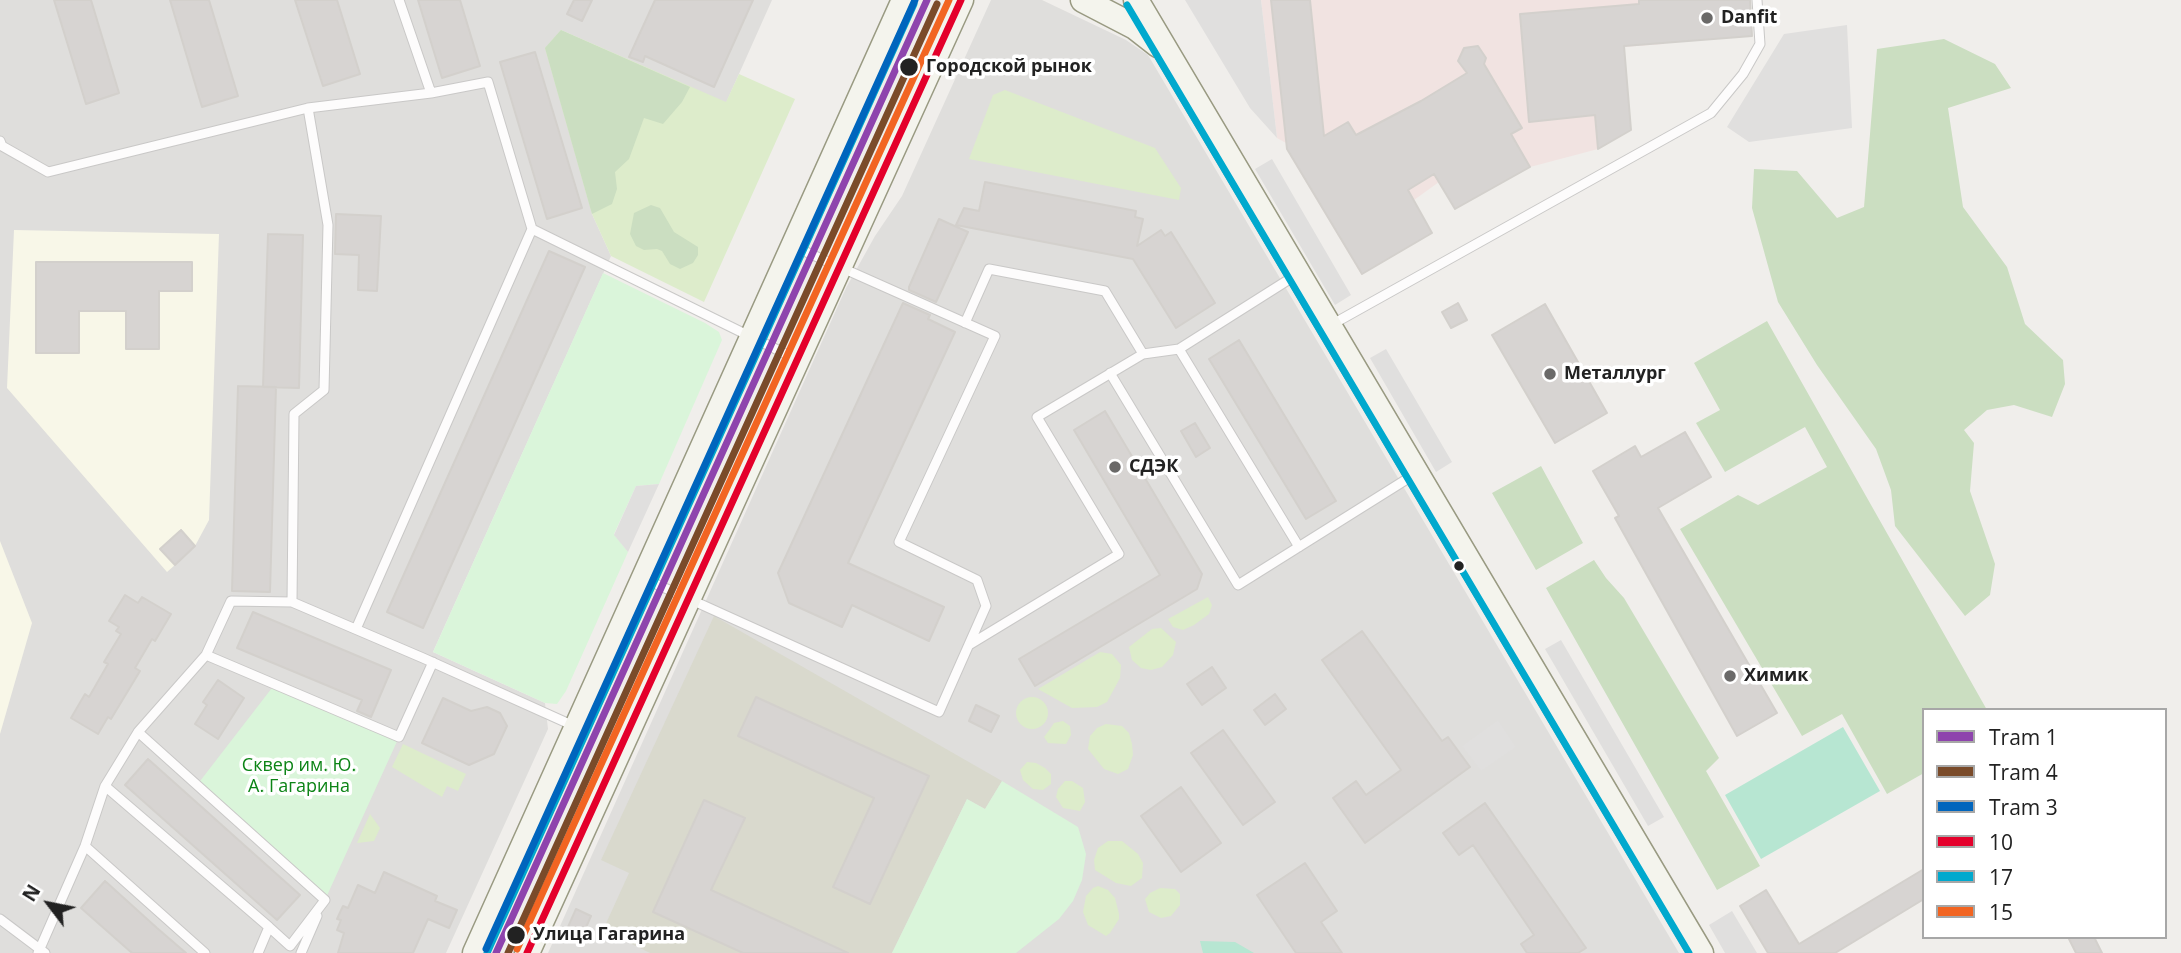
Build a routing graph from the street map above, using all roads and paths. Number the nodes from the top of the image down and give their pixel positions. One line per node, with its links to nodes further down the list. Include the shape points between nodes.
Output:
1 (399, 0): 8 (lane)
2 (904, 0): 12 (main road)
3 (961, 0): 13 (main road)
4 (1083, 0): 7 (main road, via 1135,27)
5 (1136, 0): 7 (main road)
6 (1757, 0): 16 (lane, via 1760,44 1711,113)
7 (1167, 52): 14 (main road)
8 (431, 93): 9 (lane); 11 (lane, via 488,82)
9 (307, 108): 10 (lane, via 48,172); 26 (lane, via 328,225 324,390 294,414)
10 (0, 141)
11 (532, 229): 17 (lane); 27 (lane)
12 (793, 246): 13 (lane); 17 (main road)
13 (840, 267): 15 (lane); 20 (main road)
14 (1298, 274): 16 (main road); 18 (lane)
15 (965, 323): 19 (lane, via 989,269 1105,291); 28 (lane, via 995,337 899,542 977,580 986,606)
16 (1329, 326): 22 (main road)
17 (752, 338): 20 (lane); 24 (main road)
18 (1179, 349): 19 (lane); 23 (lane)
19 (1143, 354): 21 (lane)
20 (797, 359): 25 (main road)
21 (1110, 373): 23 (lane, via 1238,585); 28 (lane, via 1037,417 1119,554)
22 (1416, 473): 23 (lane); 44 (main road)
23 (1299, 547)
24 (644, 578): 25 (lane); 31 (main road)
25 (689, 598): 28 (lane, via 939,712); 43 (main road)
26 (292, 602): 27 (lane); 29 (lane, via 231,601)
27 (355, 629): 30 (lane)
28 (968, 646)
29 (206, 655): 30 (lane, via 399,737); 32 (lane)
30 (433, 662): 31 (lane)
31 (577, 727): 42 (main road)
32 (138, 732): 33 (lane); 35 (lane)
33 (104, 786): 34 (lane); 37 (lane)
34 (85, 846): 38 (lane); 39 (lane)
35 (325, 900): 37 (lane, via 290,946); 41 (lane)
36 (0, 919): 38 (lane)
37 (269, 927): 40 (lane)
38 (41, 952)
39 (205, 953)
40 (258, 953)
41 (301, 953)
42 (475, 953)
43 (527, 953)
44 (1701, 953)

